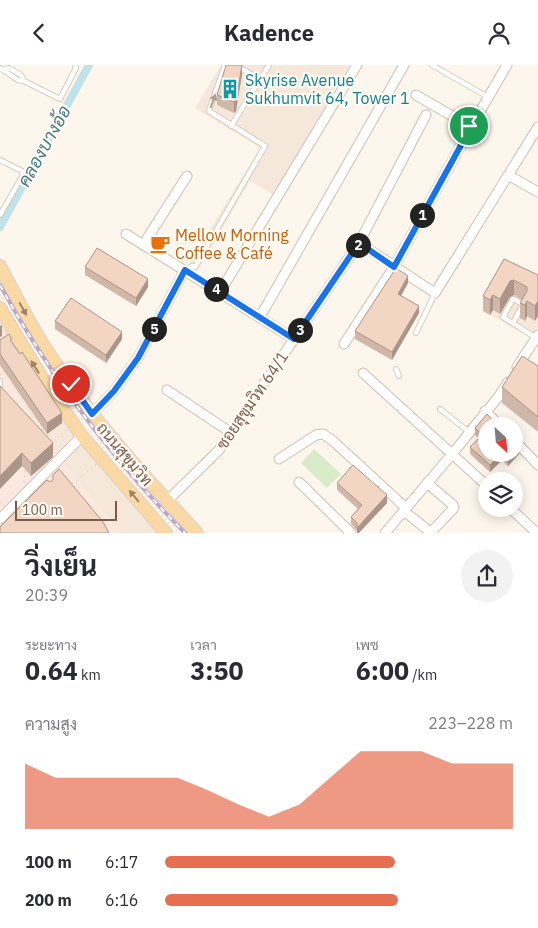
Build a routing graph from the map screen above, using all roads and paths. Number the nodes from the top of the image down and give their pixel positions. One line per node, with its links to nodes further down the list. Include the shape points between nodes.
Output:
1 (75, 65): 9 (lane, via 60,99 6,74)
2 (225, 65): 14 (lane, one-way to 2, via 209,111)
3 (234, 65): 10 (lane)
4 (269, 65): 10 (lane)
5 (357, 65): 31 (street)
6 (404, 65): 35 (street)
7 (432, 65): 12 (lane)
8 (507, 65): 12 (street)
9 (2, 69)
10 (260, 79): 14 (lane)
11 (416, 95): 15 (street)
12 (489, 98): 15 (street)
13 (426, 115): 24 (street, ซอยสุขุมวิท 64/1)
14 (231, 125): 28 (lane, via 265,146 195,267)
15 (471, 127): 27 (street)
16 (538, 127): 17 (street)
17 (534, 141): 19 (street)
18 (0, 159): 22 (lane, via 22,171 23,175)
19 (508, 175): 21 (street); 33 (street)
20 (187, 176): 25 (street)
21 (538, 192)
22 (0, 215)
23 (126, 233): 25 (street)
24 (359, 243): 27 (street); 39 (street, ซอยสุขุมวิท 64/1)
25 (143, 245): 28 (street)
26 (0, 266): 51 (main road, ถนนสุขุมวิท, one-way to 51)
27 (394, 267): 33 (street); 40 (street)
28 (185, 270): 31 (street); 51 (street, via 138,358 114,391)
29 (11, 280): 30 (path, bridge)
30 (0, 286)
31 (220, 292): 35 (street)
32 (0, 293): 51 (path, bridge, via 51,378)
33 (435, 293): 37 (lane)
34 (0, 308): 55 (main road, ถนนสุขุมวิท, one-way to 34, via 12,338)
35 (260, 317): 39 (street)
36 (513, 323): 36 (lane, via 503,317 513,299 523,304); 38 (lane)
37 (416, 333)
38 (537, 336): 50 (street, via 499,396)
39 (294, 339): 53 (street, ซอยสุขุมวิท 64/1)
40 (344, 344)
41 (396, 369): 45 (lane)
42 (7, 370): 44 (path)
43 (363, 373): 58 (street)
44 (0, 375)
45 (399, 376)
46 (0, 381): 48 (lane)
47 (167, 390): 53 (street)
48 (0, 391)
49 (440, 409): 54 (lane)
50 (485, 411): 52 (street); 54 (street)
51 (86, 416): 56 (path, bridge); 59 (path, bridge); 68 (main road, ถนนสุขุมวิท)
52 (491, 417)
53 (230, 432): 68 (street, ซอยสุขุมวิท 64/1, via 211,459)
54 (470, 432): 58 (street)
55 (82, 435): 67 (street, via 44,478); 75 (main road, ถนนสุขุมวิท, one-way to 55)
56 (47, 447)
57 (523, 449): 61 (street)
58 (453, 453): 63 (street); 65 (street)
59 (108, 455): 66 (path, bridge); 76 (path, bridge)
60 (279, 459): 70 (street, via 316,435 323,434)
61 (538, 465)
62 (25, 469): 67 (path)
63 (478, 477)
64 (299, 482): 78 (street)
65 (427, 483): 70 (street); 70 (street, via 454,508 432,531)
66 (68, 487)
67 (23, 495): 74 (street)
68 (166, 501): 71 (main road, ถนนสุขุมวิท)
69 (0, 502): 73 (path, bridge)
70 (405, 509): 79 (street)
71 (182, 517): 75 (main road); 77 (main road, ถนนสุขุมวิท)
72 (520, 517): 80 (street)
73 (16, 518)
74 (0, 519)
75 (164, 531)
76 (180, 533)
77 (197, 533)
78 (351, 533)
79 (385, 533)
80 (537, 533)

